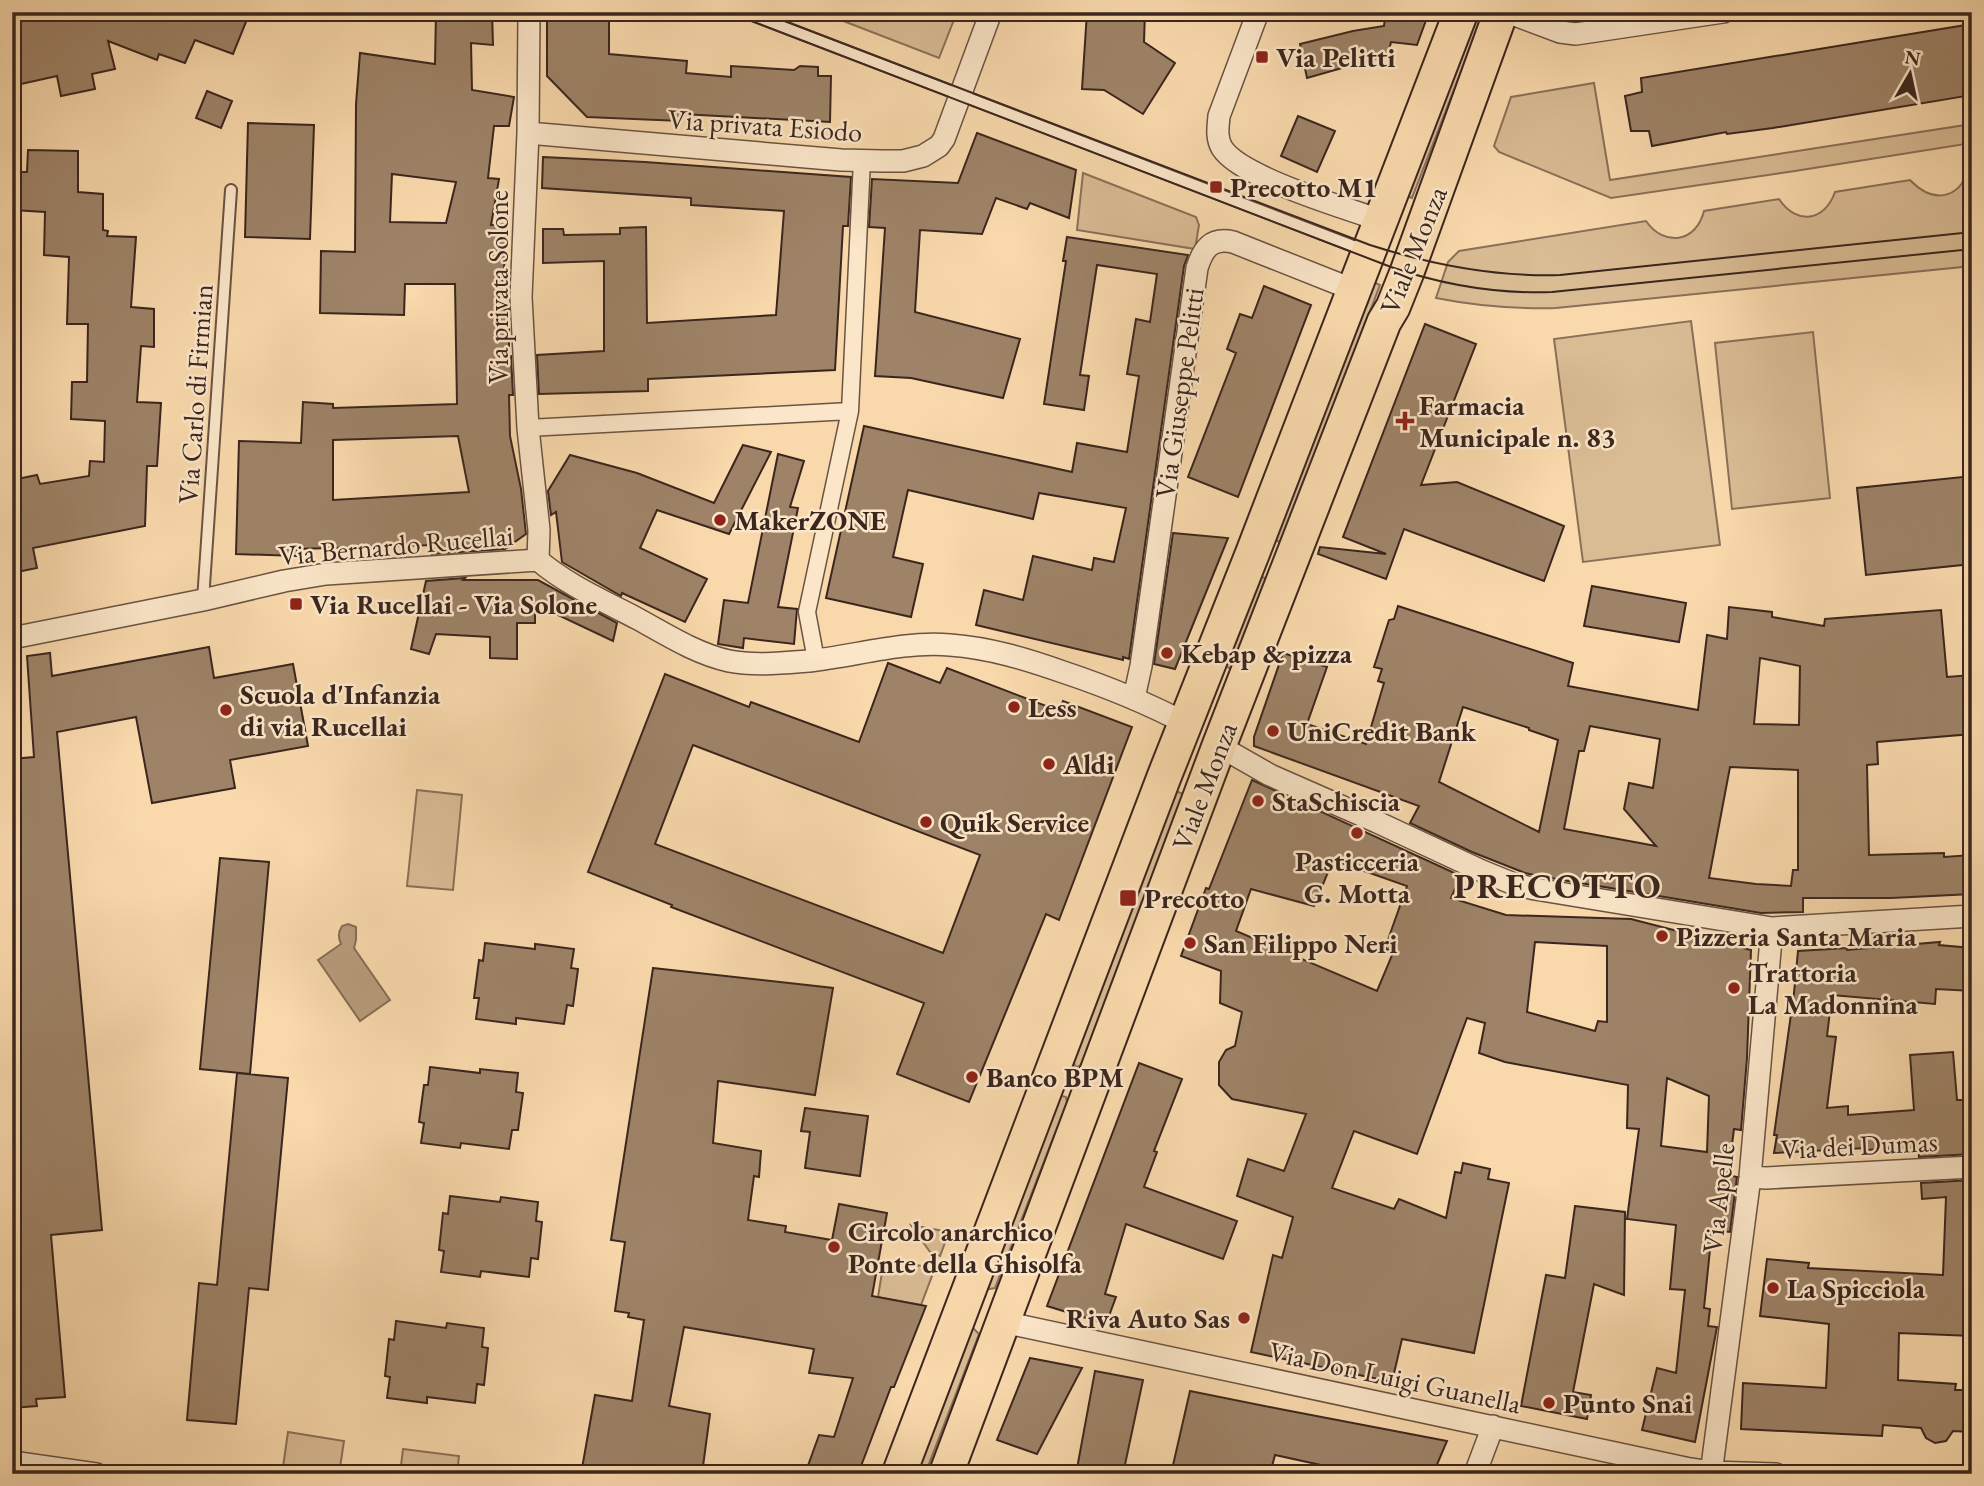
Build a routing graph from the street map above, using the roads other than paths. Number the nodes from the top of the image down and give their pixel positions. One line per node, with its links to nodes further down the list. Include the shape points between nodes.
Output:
1 (529, 12): 10 (street, Via privata Solone)
2 (745, 12): 9 (lane)
3 (991, 12): 9 (street, Via privata Esiodo)
4 (1258, 12): 13 (street, via 1219,116 1217,134 1223,150 1267,179)
5 (1461, 12): 13 (main road, Viale Monza)
6 (1501, 12): 14 (main road, Viale Monza)
7 (1507, 12): 8 (street, via 1576,34)
8 (1723, 12)
9 (960, 94): 11 (street, Via privata Esiodo, via 944,139 931,152 903,161); 15 (lane)
10 (528, 134): 11 (street, Via privata Esiodo); 18 (street, Via privata Solone, via 521,297)
11 (862, 160): 17 (street)
12 (231, 190): 21 (lane, Via Carlo di Firmian)
13 (1380, 220): 14 (main road); 15 (main road, Viale Monza)
14 (1420, 236): 19 (main road, Viale Monza, via 1393,307)
15 (1368, 252): 16 (main road, Viale Monza)
16 (1354, 290): 19 (main road, Viale Monza); 24 (street, Via Giuseppe Pelitti, via 1233,242 1217,241 1200,257)
17 (850, 411): 18 (street); 23 (street, via 807,612)
18 (528, 428): 20 (street, Via privata Solone)
19 (1272, 558): 25 (main road, Viale Monza); 26 (main road, Viale Monza)
20 (538, 560): 21 (street, Via Bernardo Rucellai, via 326,574); 23 (street, Via Bernardo Rucellai, via 577,587 710,655 736,662)
21 (203, 600): 22 (street, Via Bernardo Rucellai)
22 (12, 638)
23 (816, 660): 24 (street, Via Bernardo Rucellai, via 914,645 963,646 1024,658)
24 (1134, 698): 25 (street, Via Bernardo Rucellai)
25 (1185, 723): 26 (main road); 29 (main road, Viale Monza)
26 (1219, 747): 28 (street, via 1270,775 1514,884); 30 (main road, Viale Monza)
27 (1972, 916): 28 (street)
28 (1772, 928): 32 (street, Via Apelle)
29 (1052, 1072): 30 (lane); 33 (main road, Viale Monza)
30 (1091, 1087): 34 (main road, Viale Monza)
31 (1972, 1167): 32 (street, Via dei Dumas)
32 (1750, 1177): 37 (street, Via Apelle)
33 (963, 1306): 34 (main road); 39 (main road, Viale Monza)
34 (1003, 1321): 35 (street, Via Don Luigi Guanella); 40 (main road, Viale Monza)
35 (1493, 1426): 37 (street, Via Don Luigi Guanella); 41 (street)
36 (22, 1467): 38 (street)
37 (1711, 1473): 42 (street, Via Don Luigi Guanella)
38 (96, 1474)
39 (899, 1474)
40 (946, 1474)
41 (1475, 1474)
42 (1776, 1474)

